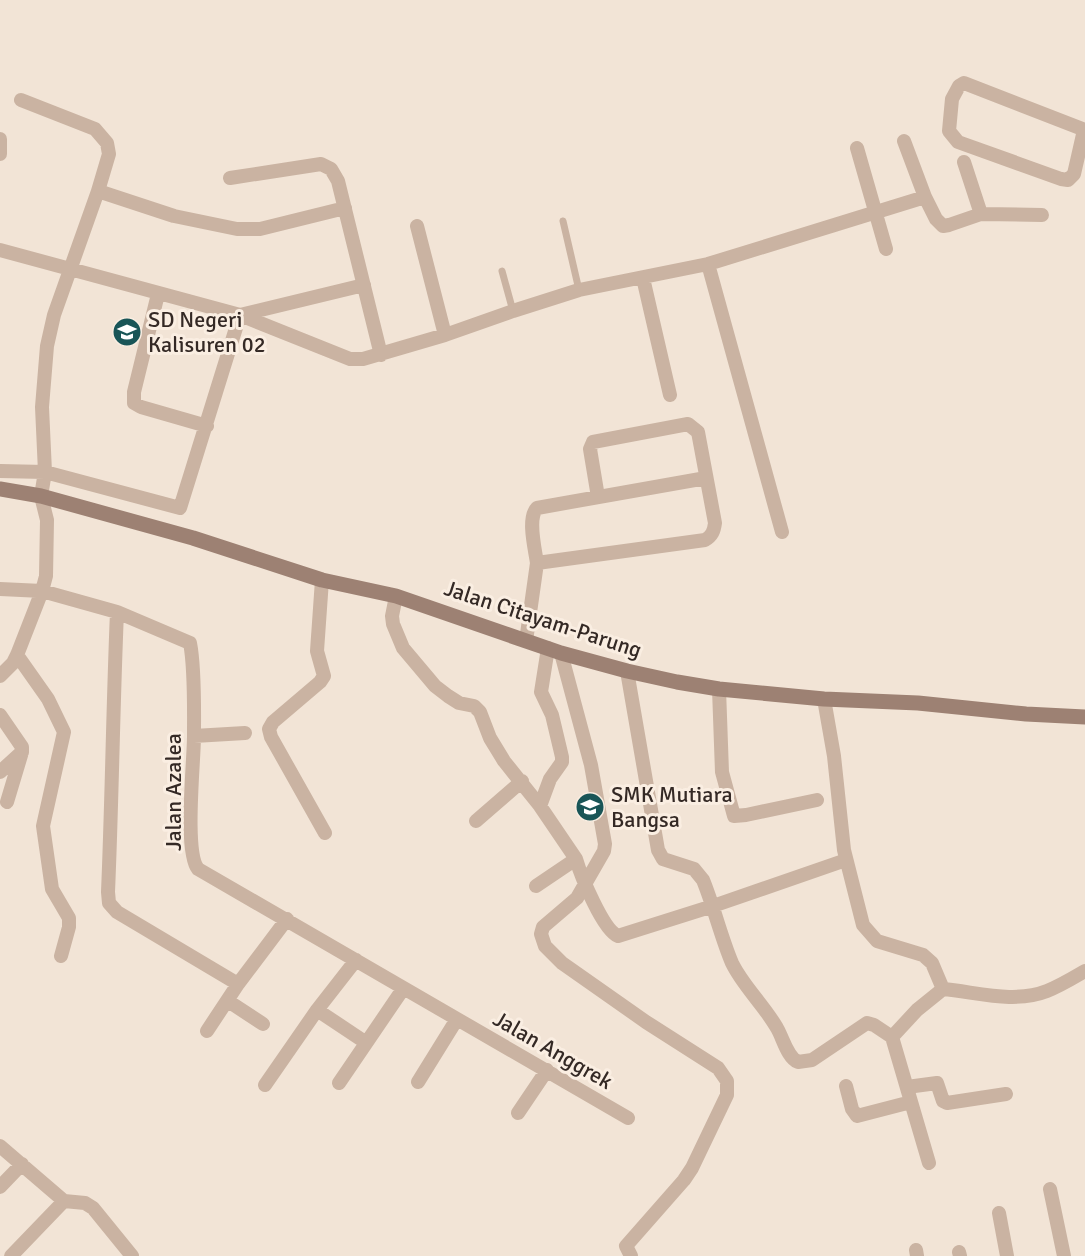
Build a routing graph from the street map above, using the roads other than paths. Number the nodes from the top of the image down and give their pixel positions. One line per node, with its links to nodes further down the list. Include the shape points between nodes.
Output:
1 (21, 100): 9 (street, via 95,129 102,136 109,154)
2 (1085, 130): 2 (street, via 1074,174 1065,180 958,142 949,131 952,99 961,84 971,86)
3 (0, 139): 6 (street)
4 (904, 141): 10 (street)
5 (857, 148): 12 (street)
6 (0, 154)
7 (964, 162): 13 (street)
8 (230, 178): 11 (street, via 327,165 338,181)
9 (99, 191): 11 (street, via 174,216 237,229 260,229); 20 (street)
10 (925, 197): 12 (street); 13 (street, via 943,226)
11 (345, 208): 23 (street)
12 (876, 212): 17 (street); 19 (street)
13 (981, 214): 14 (street)
14 (1042, 215)
15 (563, 221): 24 (lane)
16 (417, 226): 28 (street)
17 (886, 249)
18 (0, 250): 20 (street)
19 (708, 264): 22 (street); 38 (street)
20 (71, 271): 25 (street); 33 (street, via 54,315 44,363)
21 (502, 271): 26 (lane)
22 (643, 278): 24 (street); 30 (street)
23 (364, 285): 27 (street); 29 (street)
24 (579, 290): 26 (street)
25 (158, 294): 27 (street); 31 (street, via 134,403)
26 (513, 311): 28 (street)
27 (240, 315): 29 (street, via 350,359); 31 (street)
28 (445, 335): 29 (street)
29 (381, 355)
30 (670, 395)
31 (207, 426): 33 (street, via 179,508)
32 (0, 471): 33 (street)
33 (45, 472): 36 (street)
34 (706, 478): 37 (street); 37 (street, via 698,432 692,425 684,424 593,442 590,449); 39 (street, via 715,523 705,540)
35 (0, 489): 36 (main road, Jalan Citayam-Parung)
36 (41, 496): 40 (main road, Jalan Citayam-Parung, via 194,538); 42 (street, via 47,520)
37 (598, 497): 39 (street, via 534,511)
38 (782, 532)
39 (537, 563): 45 (street)
40 (322, 580): 43 (main road, Jalan Citayam-Parung); 63 (street, via 317,651 324,676 269,729)
41 (0, 589): 42 (street, Jalan Azalea)
42 (42, 591): 44 (street, Jalan Azalea); 47 (street)
43 (396, 596): 45 (main road, Jalan Citayam-Parung); 58 (street, via 393,624 403,648 435,686 480,712 490,738)
44 (117, 612): 55 (street, Jalan Azalea, via 190,643); 73 (street, via 109,903 117,912)
45 (526, 641): 46 (main road, Jalan Citayam-Parung)
46 (554, 650): 48 (main road, Jalan Citayam-Parung); 61 (street, via 541,692 552,715 562,762 550,779); 66 (street, via 591,765 605,844)
47 (17, 655): 49 (street); 70 (street, via 48,699 64,732 43,826 51,884 69,918)
48 (627, 671): 50 (main road, Jalan Citayam-Parung); 68 (street, via 658,850 663,859 694,869)
49 (0, 676)
50 (719, 689): 51 (main road, Jalan Citayam-Parung); 59 (street, via 722,772 734,816)
51 (824, 699): 53 (main road, Jalan Citayam-Parung); 65 (street)
52 (0, 715): 56 (street)
53 (1085, 717)
54 (245, 733): 55 (street)
55 (194, 736): 69 (street, Jalan Azalea, via 191,832 195,865 206,875)
56 (22, 752): 57 (street); 60 (street)
57 (0, 772)
58 (522, 781): 61 (street); 62 (street)
59 (818, 800)
60 (7, 802)
61 (540, 806): 64 (street)
62 (476, 821)
63 (325, 833)
64 (576, 859): 66 (street); 67 (street)
65 (846, 860): 68 (street); 75 (street, via 867,932 878,941 923,956 932,963)
66 (585, 884): 68 (street, via 610,931 618,936); 102 (street, via 577,898 543,927 545,946 562,963 718,1068 728,1086 718,1116 688,1174 626,1246)
67 (536, 886)
68 (713, 906): 81 (street, via 733,963 766,1010 794,1061 812,1060 867,1023)
69 (287, 919): 71 (street, Jalan Azalea); 73 (street)
70 (61, 956)
71 (356, 960): 74 (street, Jalan Azalea); 77 (street)
72 (1085, 971): 75 (street, via 1049,991 1026,996)
73 (238, 984): 76 (street)
74 (403, 989): 78 (street, Jalan Azalea); 82 (street)
75 (943, 989): 81 (street)
76 (228, 1001): 79 (street); 80 (street)
77 (317, 1010): 82 (street); 86 (street)
78 (458, 1019): 83 (street, Jalan Anggrek); 84 (street)
79 (263, 1024)
80 (207, 1030)
81 (892, 1037): 88 (street)
82 (365, 1042): 85 (street)
83 (547, 1070): 91 (street); 92 (street, Jalan Anggrek)
84 (418, 1082)
85 (339, 1083)
86 (265, 1085)
87 (846, 1086): 90 (street, via 857,1116)
88 (908, 1087): 89 (street, via 937,1083 947,1103); 90 (street)
89 (1006, 1094)
90 (911, 1102): 94 (street)
91 (518, 1113)
92 (628, 1118)
93 (0, 1146): 95 (street)
94 (929, 1163)
95 (22, 1164): 96 (street); 98 (street)
96 (0, 1187)
97 (1050, 1189): 104 (street)
98 (64, 1201): 100 (street); 101 (street, via 93,1208)
99 (999, 1213): 103 (street)
100 (11, 1256)
101 (132, 1256)
102 (631, 1256)
103 (1007, 1256)
104 (1064, 1256)

